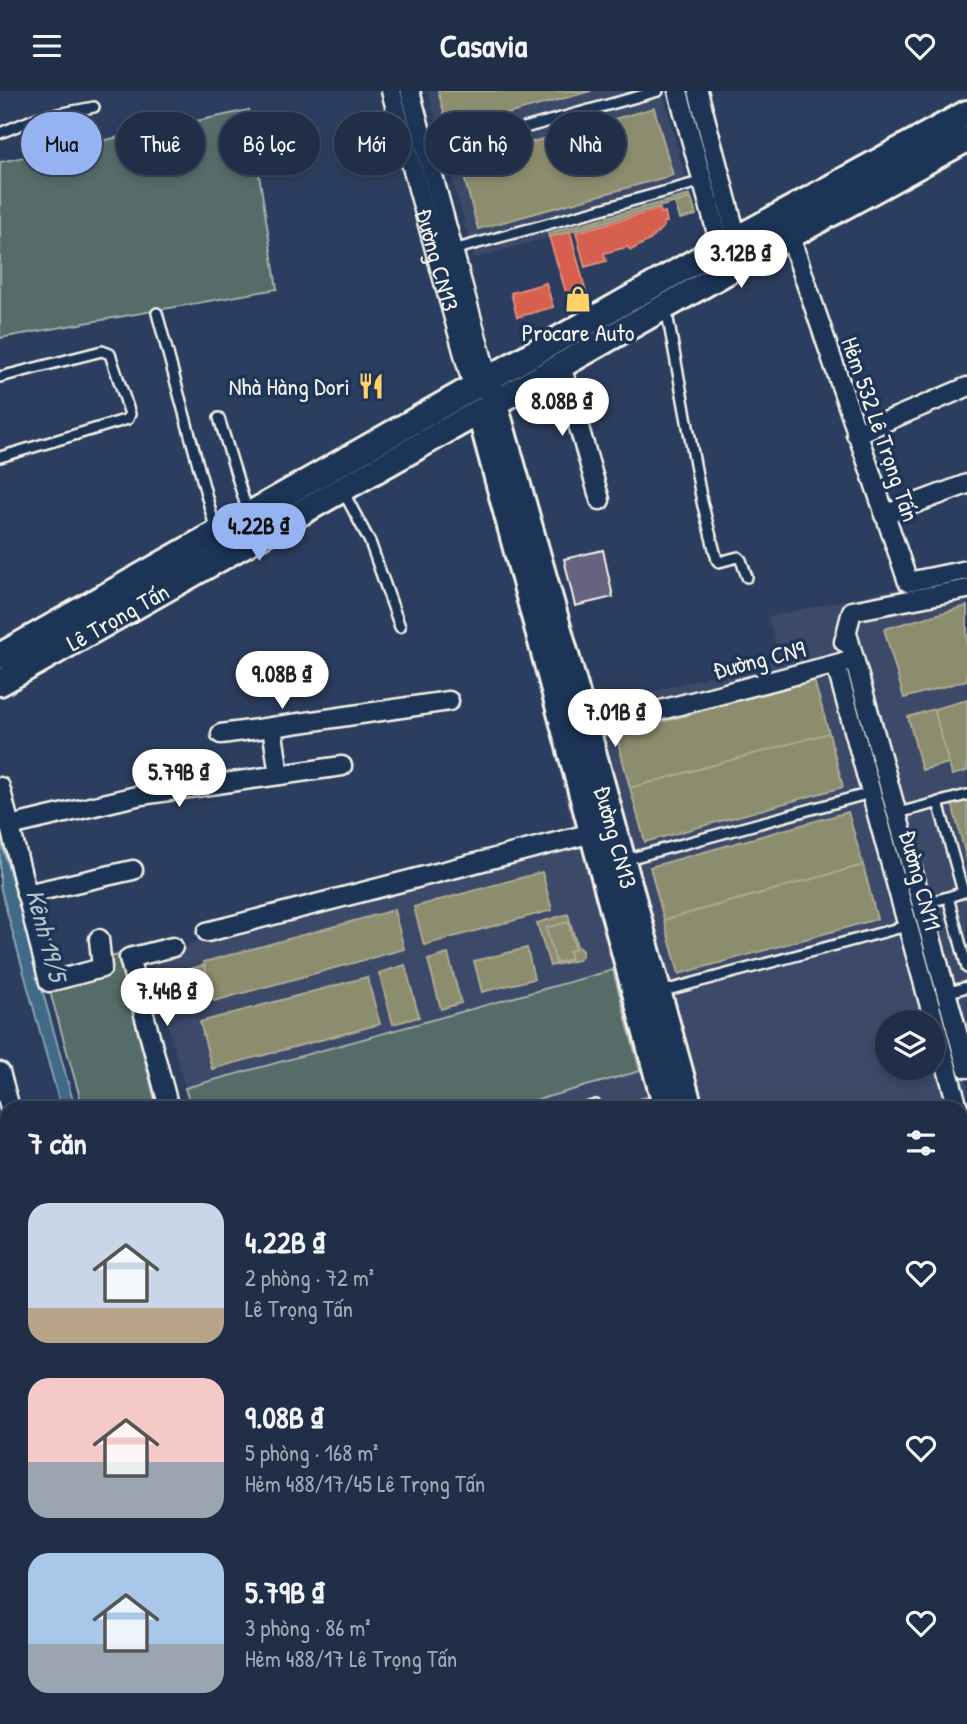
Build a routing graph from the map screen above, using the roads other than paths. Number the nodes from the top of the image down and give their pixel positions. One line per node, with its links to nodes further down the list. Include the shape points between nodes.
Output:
1 (391, 91): 10 (street, Đường CN13)
2 (410, 91): 10 (street, Đường CN13)
3 (658, 91): 10 (lane)
4 (678, 91): 11 (street)
5 (698, 91): 13 (street)
6 (94, 107): 8 (lane, via 37,118)
7 (967, 113): 13 (main road, Lê Trọng Tấn)
8 (0, 133)
9 (967, 139): 12 (main road, Lê Trọng Tấn)
10 (418, 146): 14 (street, Đường CN13); 19 (street, Đường CN13)
11 (703, 181): 13 (street); 14 (lane)
12 (790, 236): 15 (main road, Lê Trọng Tấn); 23 (street, Hẻm 532 Lê Trọng Tấn)
13 (729, 243): 19 (main road, Lê Trọng Tấn)
14 (453, 250): 19 (street, Đường CN13)
15 (665, 306): 17 (main road, Lê Trọng Tấn); 32 (lane, via 717,560 738,557)
16 (157, 313): 30 (lane)
17 (561, 365): 21 (main road, Lê Trọng Tấn); 27 (street)
18 (0, 377): 24 (lane, via 102,351 110,354 130,414 128,419)
19 (480, 383): 21 (main road, Đường CN13); 28 (main road, Lê Trọng Tấn)
20 (967, 387): 23 (street)
21 (487, 407): 26 (main road, Lê Trọng Tấn); 42 (main road, Đường CN13)
22 (219, 418): 28 (lane)
23 (856, 434): 29 (street, Hẻm 532 Lê Trọng Tấn)
24 (0, 457)
25 (967, 484): 29 (street)
26 (342, 490): 34 (lane, via 370,542); 39 (main road, Lê Trọng Tấn)
27 (600, 500)
28 (249, 515): 30 (main road, Lê Trọng Tấn)
29 (884, 515): 31 (street, Hẻm 532 Lê Trọng Tấn, via 908,582)
30 (216, 532): 36 (main road, Lê Trọng Tấn)
31 (967, 570)
32 (747, 577)
33 (967, 589): 35 (street, Đường CN9, via 852,611)
34 (400, 627)
35 (847, 633): 37 (street, Đường CN11); 38 (street, Đường CN9)
36 (0, 656)
37 (855, 659): 38 (street); 47 (street, Đường CN11)
38 (836, 665): 42 (street, Đường CN9); 48 (street, Đường CN11)
39 (0, 683)
40 (449, 701): 41 (street)
41 (272, 727): 43 (street); 45 (street)
42 (577, 732): 53 (main road, Đường CN13); 54 (main road, Đường CN13)
43 (221, 734)
44 (342, 767): 45 (street)
45 (279, 775): 52 (street, via 141,796)
46 (0, 787): 52 (street)
47 (891, 787): 48 (lane); 51 (street, Đường CN11)
48 (872, 792): 54 (lane); 60 (street, Đường CN11)
49 (967, 795): 50 (lane)
50 (938, 802): 51 (lane); 56 (lane)
51 (898, 814): 59 (street, Đường CN11)
52 (10, 826): 57 (street)
53 (592, 833): 54 (main road, Đường CN13); 61 (street)
54 (612, 864): 66 (main road, Đường CN13); 72 (main road, Đường CN13)
55 (133, 870): 57 (street)
56 (965, 892): 58 (lane)
57 (26, 894): 62 (street, via 49,982 102,968)
58 (948, 897): 59 (lane); 64 (lane)
59 (924, 912): 60 (lane); 67 (street, Đường CN11)
60 (908, 925): 66 (lane); 74 (street, Đường CN11)
61 (206, 932)
62 (99, 939)
63 (173, 947): 71 (street, via 129,958)
64 (967, 968)
65 (967, 988): 67 (lane)
66 (659, 992): 73 (main road, Đường CN13)
67 (946, 993): 68 (street, Đường CN11)
68 (967, 1068)
69 (0, 1072): 70 (street)
70 (8, 1101)
71 (167, 1101)
72 (664, 1101)
73 (688, 1101)
74 (956, 1101)

